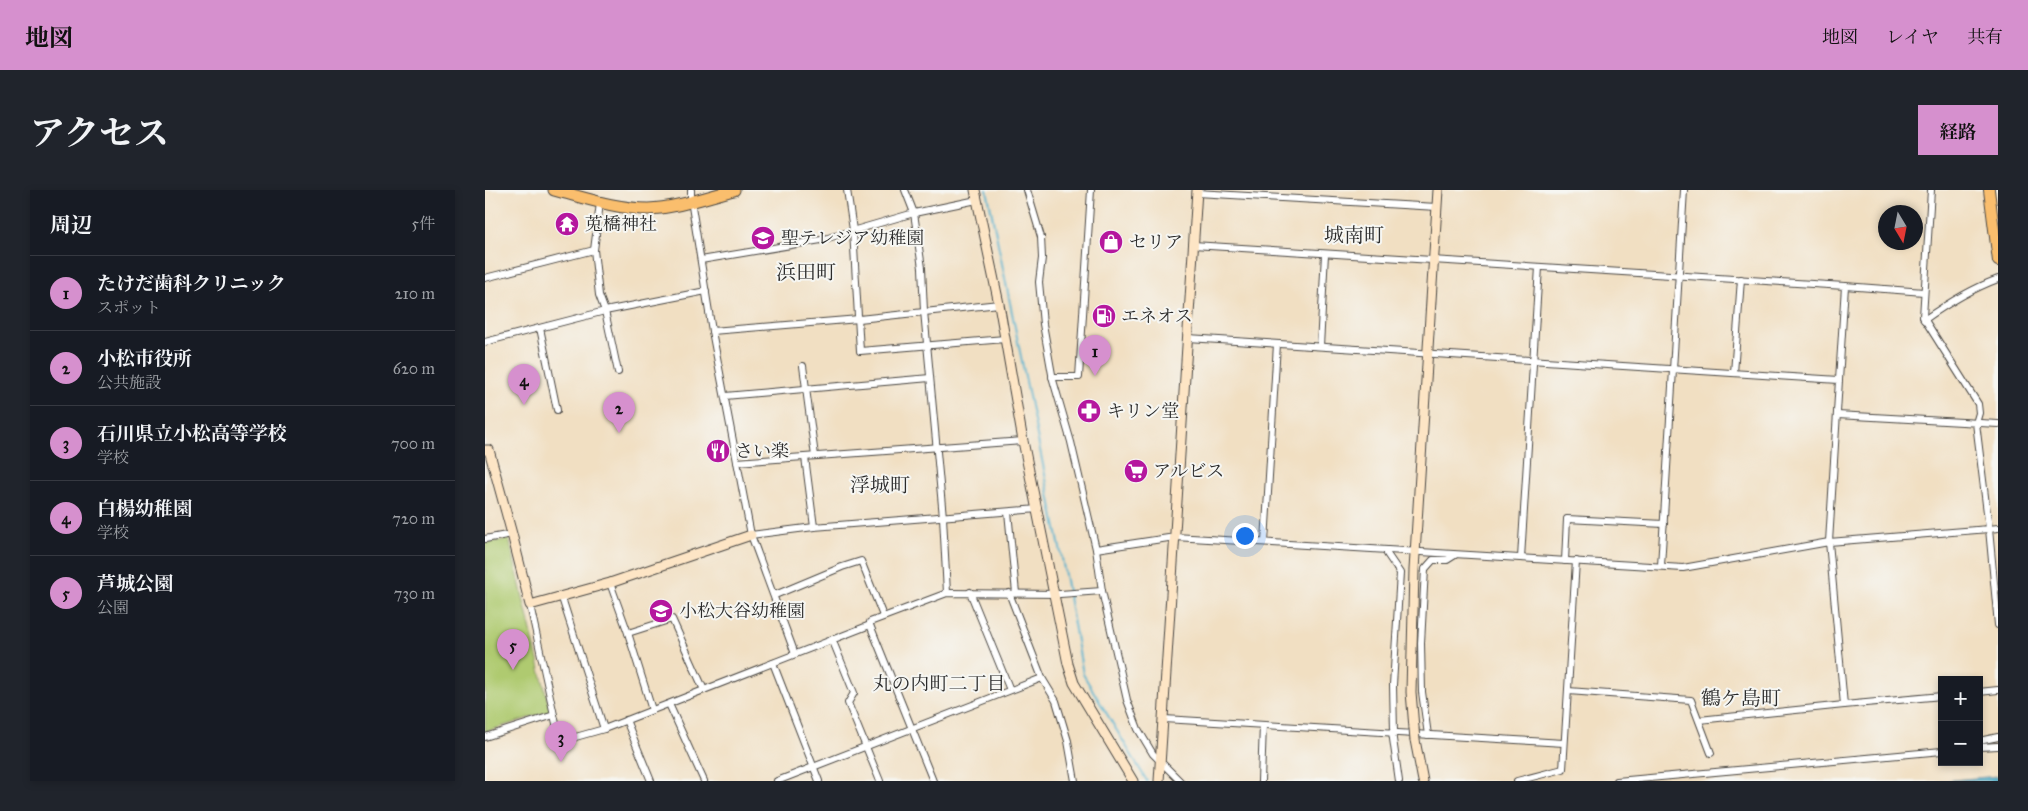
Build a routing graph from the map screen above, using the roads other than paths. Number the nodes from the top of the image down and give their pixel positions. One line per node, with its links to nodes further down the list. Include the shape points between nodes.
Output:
1 (554, 190): 15 (highway)
2 (734, 190): 13 (highway)
3 (847, 190): 18 (street)
4 (905, 190): 17 (street)
5 (975, 190): 14 (street)
6 (1027, 190): 52 (street, via 1041,237 1039,282)
7 (1091, 190): 52 (street, via 1079,377)
8 (1438, 190): 16 (street)
9 (1684, 190): 26 (street)
10 (1931, 190): 32 (street)
11 (1989, 190): 24 (main road)
12 (1197, 191): 16 (street); 19 (street)
13 (691, 195): 15 (highway, via 675,205 648,209); 22 (street)
14 (977, 200): 17 (street); 33 (street)
15 (600, 203): 20 (street)
16 (1437, 207): 23 (street)
17 (915, 213): 18 (street); 35 (street)
18 (853, 230): 22 (street, via 799,244); 36 (street)
19 (1193, 245): 21 (street); 40 (street)
20 (594, 250): 27 (street); 34 (street, via 599,295)
21 (1325, 254): 23 (street); 45 (street)
22 (701, 260): 31 (street)
23 (1433, 260): 25 (street); 46 (street)
24 (1998, 261)
25 (1539, 266): 26 (street); 47 (street)
26 (1679, 275): 28 (street); 49 (street)
27 (485, 278)
28 (1741, 279): 30 (street); 51 (street)
29 (1998, 279): 37 (street, via 1970,290)
30 (1845, 286): 32 (street); 54 (street)
31 (706, 291): 34 (street); 39 (street)
32 (1924, 292): 37 (street)
33 (999, 304): 35 (street); 41 (street)
34 (605, 311): 38 (street); 50 (street)
35 (924, 311): 36 (street); 44 (street)
36 (858, 319): 39 (street); 44 (street, via 860,351)
37 (1925, 320): 59 (street, via 1978,404)
38 (540, 328): 42 (street); 57 (street)
39 (712, 331): 56 (street)
40 (1188, 338): 43 (street); 76 (street)
41 (1005, 339): 44 (street); 61 (street)
42 (485, 342)
43 (1277, 344): 45 (street); 78 (street)
44 (927, 346): 53 (street)
45 (1320, 346): 46 (street)
46 (1428, 353): 47 (street); 82 (street)
47 (1533, 360): 49 (street); 84 (street)
48 (803, 366): 55 (street)
49 (1673, 370): 51 (street); 70 (street)
50 (618, 372)
51 (1734, 373): 54 (street)
52 (1052, 377): 80 (street)
53 (930, 378): 55 (street); 62 (street)
54 (1839, 380): 58 (street)
55 (806, 389): 56 (street); 64 (street)
56 (725, 396): 66 (street)
57 (557, 410)
58 (1837, 415): 59 (street); 79 (street)
59 (1976, 423): 60 (street); 73 (street)
60 (1998, 424)
61 (1023, 441): 62 (street); 67 (street)
62 (936, 447): 64 (street); 69 (street)
63 (486, 448): 74 (street)
64 (815, 456): 65 (street)
65 (805, 457): 66 (street); 71 (street)
66 (737, 462): 75 (street)
67 (1038, 509): 68 (street); 93 (street)
68 (1008, 512): 69 (street); 92 (street)
69 (943, 517): 71 (street); 91 (street)
70 (1664, 524): 85 (street, via 1567,519); 87 (street)
71 (813, 528): 75 (street)
72 (1998, 528): 73 (street)
73 (1989, 529): 79 (street); 99 (street)
74 (513, 534): 77 (street); 96 (street)
75 (751, 535): 88 (street); 94 (street)
76 (1175, 536): 78 (street); 80 (street); 115 (street)
77 (485, 539)
78 (1265, 542): 81 (street)
79 (1829, 542): 87 (street, via 1683,568); 112 (street)
80 (1096, 549): 89 (street)
81 (1387, 550): 82 (street); 121 (street, via 1400,573)
82 (1416, 552): 83 (street); 146 (street, bridge, via 1411,692)
83 (1456, 554): 84 (street); 122 (street, via 1447,560 1433,560 1425,569 1421,653)
84 (1521, 558): 85 (street)
85 (1565, 561): 86 (street)
86 (1576, 561): 87 (street); 108 (street)
87 (1661, 566)
88 (610, 583): 95 (street); 100 (street)
89 (1102, 591): 93 (street); 132 (street, via 1127,700 1138,729 1153,754)
90 (970, 592): 91 (street); 92 (street); 106 (street)
91 (947, 593): 97 (street)
92 (1013, 593): 93 (street); 104 (street)
93 (1057, 594): 142 (street, via 1074,682)
94 (775, 595): 97 (street, via 861,561); 102 (street)
95 (562, 598): 96 (street); 120 (street)
96 (530, 605): 114 (street)
97 (883, 616): 98 (street)
98 (869, 625): 101 (street); 119 (street)
99 (1998, 625)
100 (628, 633): 105 (street, via 672,619); 113 (street)
101 (832, 640): 102 (street); 128 (street, via 854,693 848,703)
102 (795, 654): 103 (street)
103 (773, 662): 105 (street); 133 (street)
104 (1042, 678): 106 (street); 141 (street, via 1056,701)
105 (704, 690): 111 (street)
106 (1010, 690): 119 (street)
107 (1998, 690): 109 (street)
108 (1568, 691): 117 (street, via 1691,700); 126 (street)
109 (1983, 692)
110 (1938, 696): 112 (street)
111 (669, 704): 113 (street); 136 (street)
112 (1844, 705): 117 (street)
113 (652, 710): 116 (street)
114 (554, 715): 120 (street, via 559,736 565,740); 123 (street)
115 (1164, 719): 118 (street); 132 (street)
116 (626, 720): 120 (street); 135 (street)
117 (1699, 720): 131 (street)
118 (1263, 725): 121 (street); 144 (street)
119 (911, 728): 128 (street); 140 (street)
120 (604, 729)
121 (1393, 732): 122 (street); 145 (street)
122 (1428, 735): 126 (street)
123 (485, 737)
124 (1998, 737): 125 (street)
125 (1983, 740)
126 (1565, 743): 147 (street, via 1563,770)
127 (1998, 746): 129 (street)
128 (866, 747): 133 (street); 139 (street)
129 (1983, 747)
130 (1938, 751): 148 (street)
131 (1711, 753)
132 (1162, 762): 134 (street); 143 (street)
133 (815, 768): 137 (street); 138 (street)
134 (1160, 777)
135 (651, 781)
136 (705, 781)
137 (777, 781)
138 (819, 781)
139 (880, 781)
140 (933, 781)
141 (1075, 781)
142 (1133, 781)
143 (1180, 781)
144 (1261, 781)
145 (1399, 781)
146 (1423, 781)
147 (1517, 781)
148 (1617, 781)

